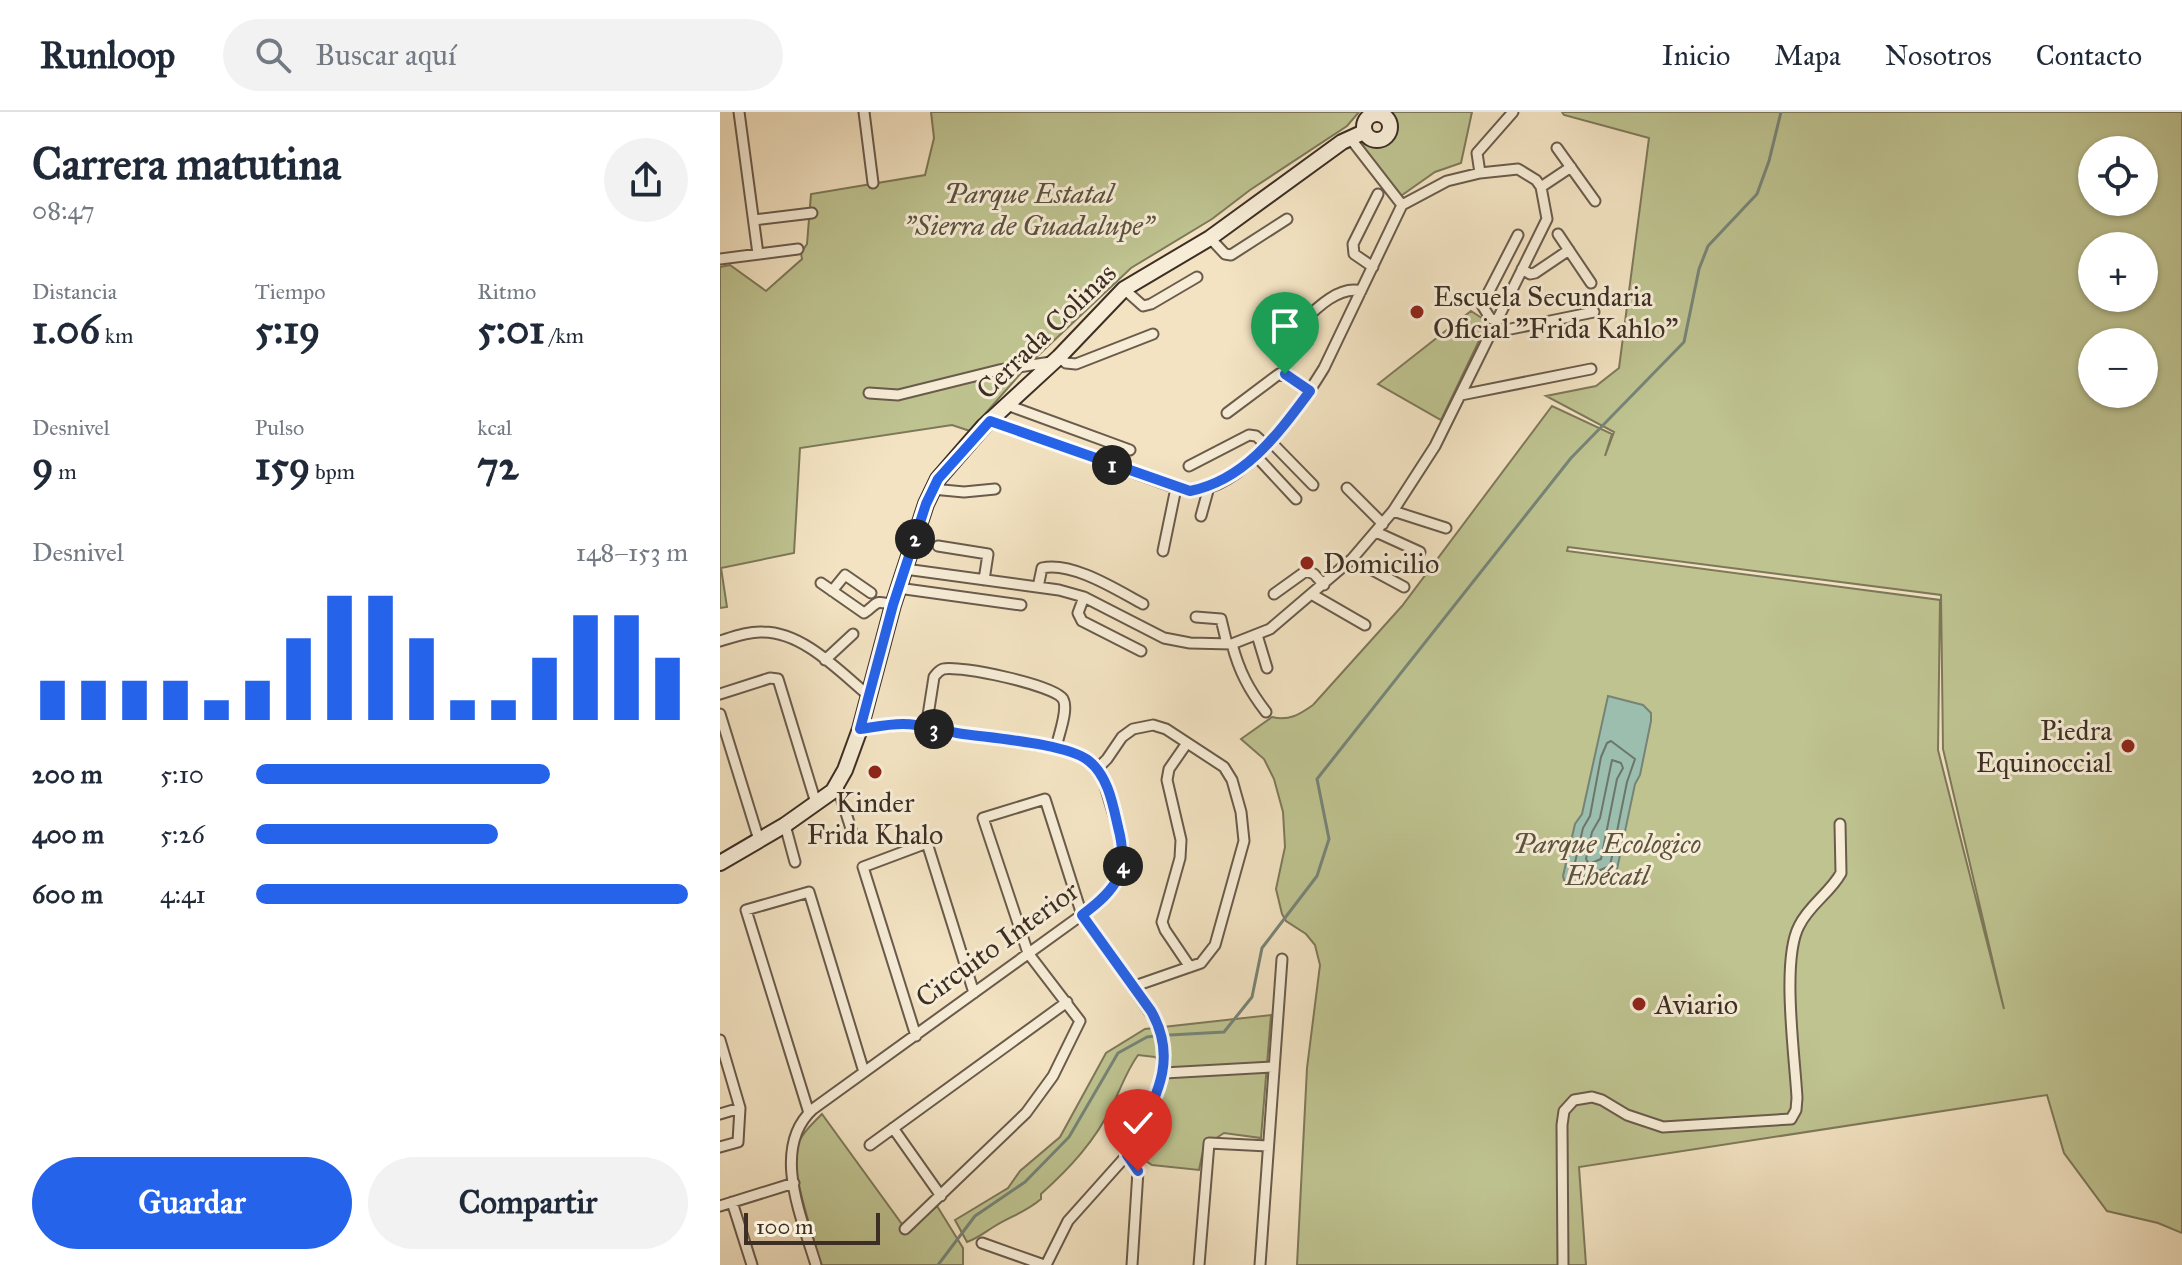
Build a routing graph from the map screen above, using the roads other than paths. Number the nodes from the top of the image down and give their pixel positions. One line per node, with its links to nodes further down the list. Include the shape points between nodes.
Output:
1 (739, 112): 16 (street)
2 (864, 112): 9 (street)
3 (1513, 112): 8 (street, via 1477,153)
4 (1364, 132): 5 (main road, Cerrada Colinas)
5 (1350, 138): 13 (street); 19 (main road, Cerrada Colinas)
6 (1557, 148): 7 (street)
7 (1571, 167): 10 (street); 12 (street)
8 (1480, 173): 10 (street, via 1518,169); 13 (street, via 1447,181)
9 (873, 183)
10 (1541, 187): 25 (street, via 1547,219)
11 (1378, 194): 24 (street, via 1353,244 1354,254)
12 (1595, 201)
13 (1402, 205): 24 (street)
14 (812, 213): 16 (street)
15 (1287, 219): 19 (street, via 1231,255)
16 (754, 220): 22 (street)
17 (1558, 234): 21 (street)
18 (1518, 235): 31 (street, via 1482,305)
19 (1210, 238): 28 (main road, Cerrada Colinas)
20 (798, 249): 22 (street)
21 (1569, 250): 25 (street, via 1535,273); 27 (street)
22 (758, 254): 23 (street)
23 (720, 259)
24 (1373, 267): 29 (street)
25 (1522, 269): 31 (street)
26 (1197, 277): 28 (street, via 1143,306)
27 (1591, 283)
28 (1124, 289): 35 (main road, Cerrada Colinas)
29 (1361, 291): 34 (street, via 1339,292); 37 (street)
30 (1594, 312): 32 (street)
31 (1497, 321): 32 (street)
32 (1491, 333): 39 (street)
33 (1153, 334): 35 (street, via 1076,364)
34 (1287, 336)
35 (1056, 359): 38 (street, via 898,395); 40 (main road, Cerrada Colinas)
36 (1591, 369): 39 (street)
37 (1310, 391): 41 (street, via 1279,374); 43 (street)
38 (869, 393)
39 (1461, 395): 54 (street)
40 (1007, 405): 42 (main road, Cerrada Colinas); 44 (street)
41 (1227, 413)
42 (990, 421): 49 (street); 51 (main road, Cerrada Colinas)
43 (1268, 443): 45 (street); 46 (street, via 1249,435); 47 (street)
44 (1130, 450)
45 (1256, 456): 48 (street); 53 (street)
46 (1189, 466)
47 (1313, 485)
48 (1209, 487): 49 (street); 55 (street)
49 (1176, 488): 59 (street)
50 (1347, 488): 56 (street)
51 (932, 489): 52 (street); 62 (main road, Cerrada Colinas)
52 (995, 489)
53 (1296, 499)
54 (1393, 511): 56 (street); 57 (street)
55 (1201, 516)
56 (1380, 528): 60 (street); 61 (street)
57 (1446, 528)
58 (938, 546): 63 (street, via 988,554)
59 (1163, 551)
60 (1420, 552)
61 (1352, 559): 65 (street); 67 (street)
62 (905, 569): 63 (street); 68 (main road, Cerrada Colinas)
63 (984, 580): 66 (street)
64 (821, 583): 69 (street)
65 (1324, 585): 71 (street, via 1306,571); 72 (street)
66 (1038, 587): 73 (street); 74 (street, via 1042,568 1056,567)
67 (1404, 587)
68 (898, 588): 75 (main road, Cerrada Colinas); 76 (street)
69 (832, 591): 70 (street, via 845,575); 75 (street, via 864,613 880,601)
70 (871, 593)
71 (1274, 594)
72 (1313, 595): 78 (street); 80 (street)
73 (1084, 597): 82 (street, via 1164,638); 83 (street, via 1078,613 1082,621)
74 (1143, 604)
75 (893, 605): 87 (main road, Cerrada Colinas)
76 (1021, 605)
77 (1196, 617): 82 (street, via 1221,619)
78 (1365, 625)
79 (853, 634): 84 (street)
80 (1257, 635): 82 (street); 85 (street)
81 (720, 641): 84 (street, via 760,631 778,633)
82 (1230, 644): 88 (street, via 1249,690)
83 (1141, 651)
84 (825, 660): 87 (street)
85 (1267, 668)
86 (720, 694): 96 (street, via 778,679)
87 (868, 695): 91 (main road, Cerrada Colinas)
88 (1266, 712)
89 (720, 714): 100 (street)
90 (926, 728): 91 (street, via 904,724); 93 (street); 93 (street, via 937,672 963,671 1019,680 1062,697 1065,706)
91 (860, 729): 95 (main road)
92 (1187, 743): 94 (street, via 1166,729 1143,725 1122,737); 106 (street, via 1167,780 1181,840 1162,922); 106 (street, via 1224,767 1232,780 1244,841 1215,945 1201,963)
93 (1056, 748): 94 (street, via 1088,759)
94 (1097, 769): 103 (street, Circuito Interior, via 1110,797 1124,858 1115,885)
95 (837, 784): 96 (main road); 99 (street)
96 (816, 803): 98 (main road)
97 (1840, 824): 135 (street, via 1841,873 1794,935 1791,992 1797,1098 1791,1119 1663,1127 1602,1100 1574,1100 1564,1111 1562,1125)
98 (785, 825): 100 (main road); 101 (street)
99 (853, 835)
100 (759, 840): 102 (main road)
101 (795, 862)
102 (720, 863)
103 (1082, 915): 104 (street, Circuito Interior); 104 (street, via 1045,799 983,818); 107 (street)
104 (1028, 953): 108 (street, Circuito Interior); 109 (street)
105 (1282, 959): 112 (street)
106 (1190, 967): 107 (street)
107 (1132, 987): 114 (street, via 1158,1024)
108 (974, 993): 110 (street, Circuito Interior); 110 (street, via 927,843 863,867)
109 (1067, 1002): 118 (street); 124 (street, via 1080,1021 1043,1093)
110 (916, 1036): 113 (street, Circuito Interior)
111 (720, 1040): 115 (street)
112 (1274, 1067): 114 (street); 120 (street)
113 (864, 1072): 116 (street, Circuito Interior); 116 (street, via 809,892 746,910)
114 (1164, 1073): 122 (street)
115 (740, 1108): 117 (street); 121 (street, via 738,1142)
116 (809, 1113): 123 (street, Circuito Interior, via 791,1150)
117 (720, 1114)
118 (893, 1128): 119 (street); 124 (street)
119 (870, 1145)
120 (1268, 1146): 133 (street, via 1209,1143); 134 (street)
121 (720, 1147)
122 (1127, 1155): 131 (street, via 1068,1221); 132 (street, via 1138,1171)
123 (794, 1183): 125 (street); 130 (street, Circuito Interior)
124 (941, 1196): 127 (street)
125 (732, 1202): 126 (street); 129 (street)
126 (720, 1206)
127 (905, 1229)
128 (982, 1243): 131 (street)
129 (752, 1265)
130 (816, 1265)
131 (1045, 1265)
132 (1132, 1265)
133 (1199, 1265)
134 (1260, 1265)
135 (1563, 1265)

